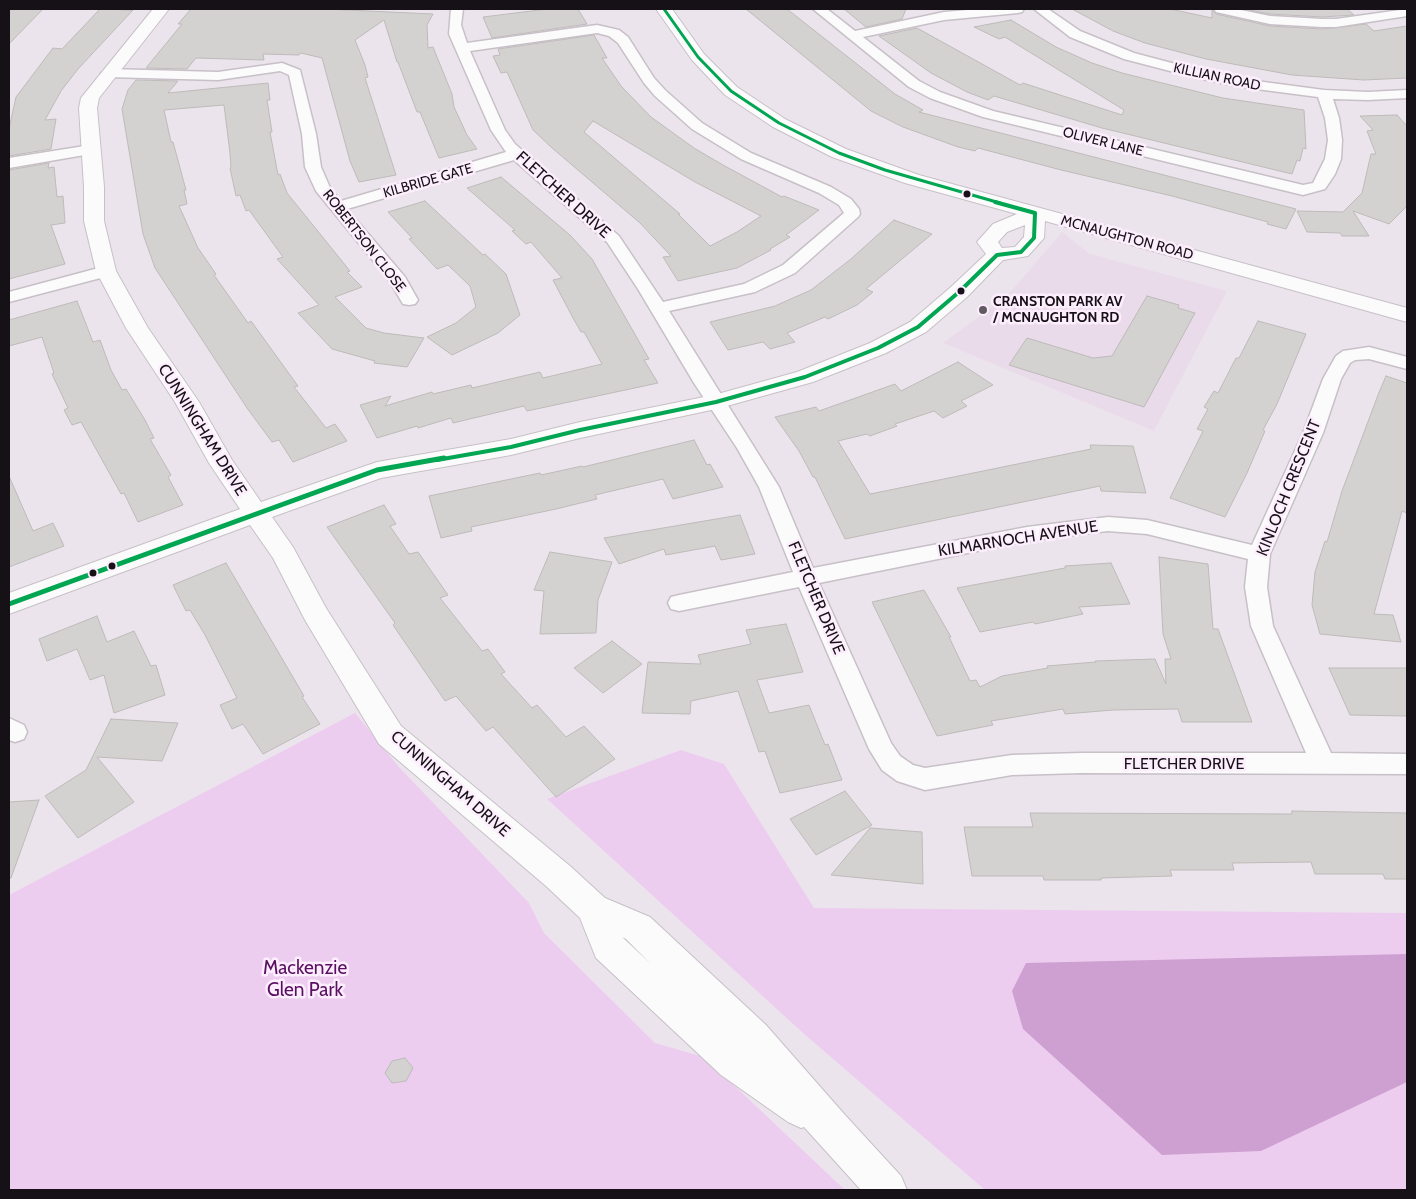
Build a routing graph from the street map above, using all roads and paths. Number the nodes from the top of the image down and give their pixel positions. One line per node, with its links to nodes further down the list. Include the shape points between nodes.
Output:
1 (161, 9): 11 (street, CUNNINGHAM DRIVE)
2 (457, 9): 10 (street, FLETCHER DRIVE, via 456,34)
3 (664, 9): 18 (street, MCNAUGHTON ROAD, via 698,57 731,90 778,123 839,153 885,170)
4 (819, 9): 9 (street, OLIVER LANE)
5 (1018, 9): 9 (street, via 944,16)
6 (1040, 9): 12 (street, KILLIAN ROAD, via 1075,34 1129,56 1241,83)
7 (1220, 9): 8 (street, via 1270,20 1322,23)
8 (1407, 12)
9 (853, 35): 12 (street, OLIVER LANE, via 914,84 988,114 1303,190 1319,186 1333,159 1332,118)
10 (462, 48): 15 (street, FLETCHER DRIVE, via 492,119); 22 (street, via 597,29 614,33 623,40 660,94 697,126 746,156 825,190 846,202 851,209 852,214 789,269 749,288)
11 (108, 73): 14 (street, CUNNINGHAM DRIVE, via 90,98); 17 (street, ROBERTSON CLOSE, via 218,76 282,67 295,72 313,167 324,191)
12 (1324, 94): 13 (street, KILLIAN ROAD)
13 (1407, 94)
14 (91, 150): 16 (street); 19 (street, CUNNINGHAM DRIVE, via 94,221)
15 (516, 154): 17 (street, KILBRIDE GATE); 22 (street, FLETCHER DRIVE, via 613,239)
16 (9, 163)
17 (339, 206): 21 (street, ROBERTSON CLOSE, via 396,277)
18 (1035, 213): 23 (street, MCNAUGHTON ROAD); 25 (street, via 1034,238 1021,252 997,255 918,327 878,348 805,377)
19 (106, 271): 20 (street); 26 (street, CUNNINGHAM DRIVE, via 137,328)
20 (9, 296)
21 (409, 300)
22 (658, 308): 25 (street, FLETCHER DRIVE)
23 (1407, 315)
24 (1407, 363): 27 (street, KINLOCH CRESCENT, via 1369,353 1350,355 1343,360 1332,379 1310,441)
25 (716, 402): 26 (street, via 511,447 377,470); 28 (street, FLETCHER DRIVE, via 770,487)
26 (255, 513): 29 (street); 33 (street, CUNNINGHAM DRIVE, via 284,554 315,613 390,735 593,909 608,947 734,1062 831,1129)
27 (1259, 554): 28 (street, KILMARNOCH AVENUE, via 1147,528 1108,524 1027,534); 32 (street, KINLOCH CRESCENT, via 1256,586 1262,626)
28 (806, 578): 30 (street, KILMARNOCH AVENUE); 32 (street, FLETCHER DRIVE, via 882,749 891,763 906,774 925,779 1012,765 1081,763)
29 (9, 604)
30 (679, 604)
31 (1407, 764): 32 (street, FLETCHER DRIVE)
32 (1324, 765)
33 (888, 1190)

